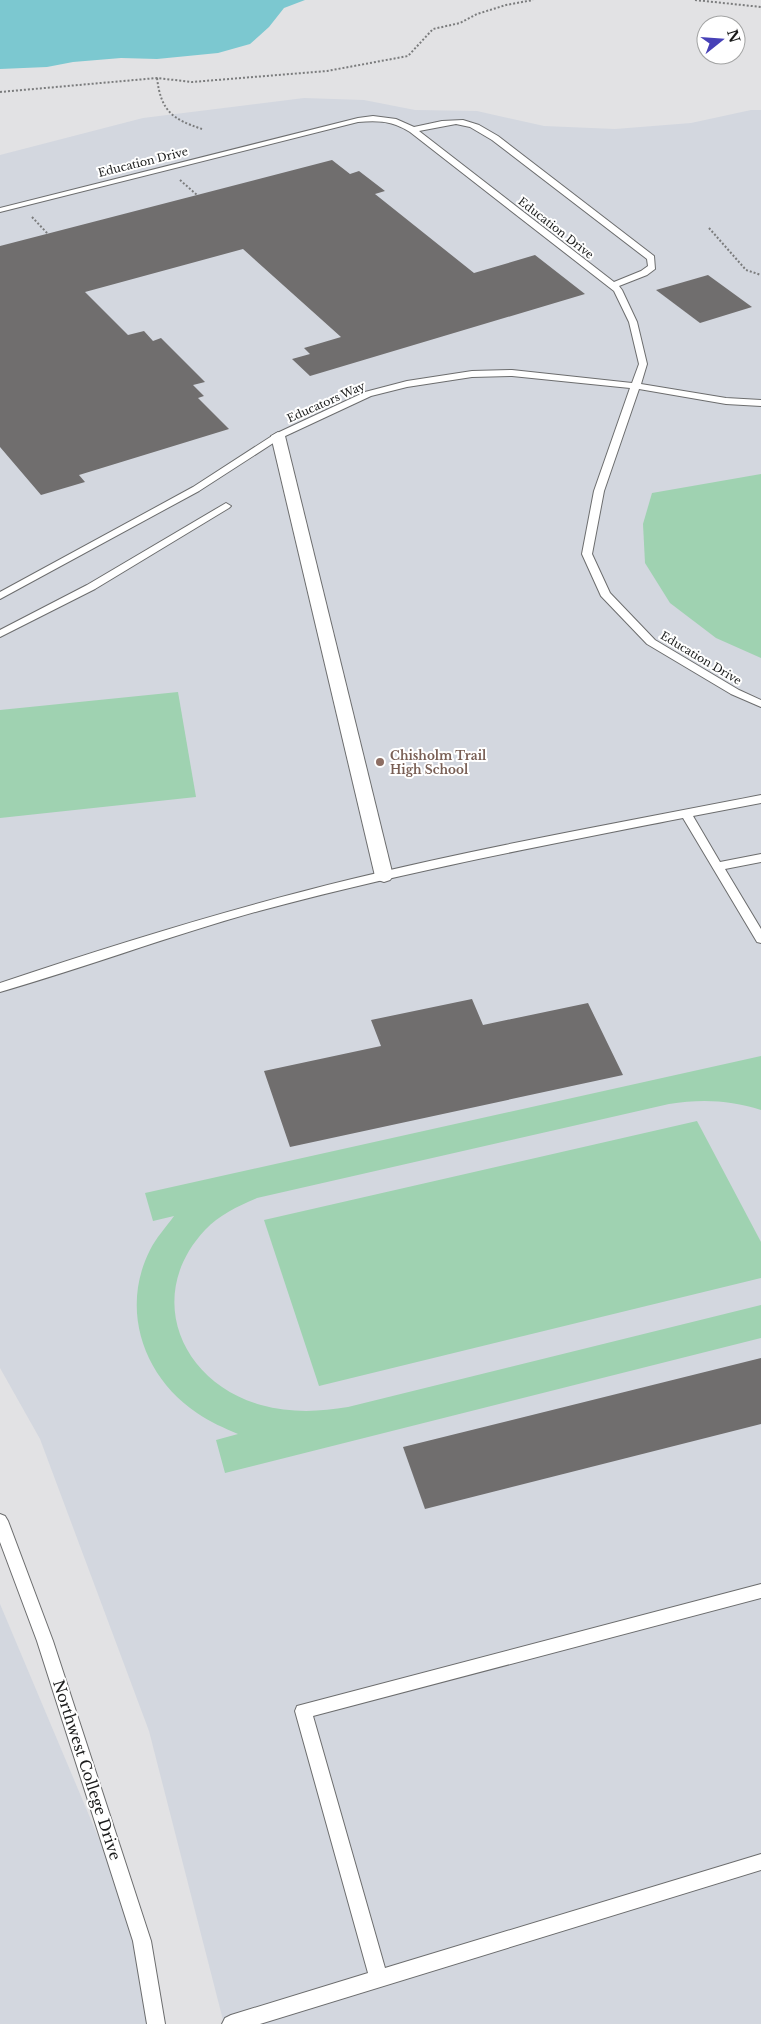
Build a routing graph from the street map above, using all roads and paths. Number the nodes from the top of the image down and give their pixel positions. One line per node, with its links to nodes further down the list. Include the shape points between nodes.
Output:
1 (533, 0): 4 (path, via 506,5 460,23 433,29 408,56 328,71 215,81)
2 (694, 0): 3 (path)
3 (761, 7)
4 (157, 78): 5 (path); 6 (path, via 159,94 168,112 181,123)
5 (0, 92)
6 (202, 129)
7 (414, 130): 10 (lane, Education Drive, via 404,123 384,118 358,120); 15 (lane, Education Drive); 15 (lane, via 448,122 469,123 495,138 651,258 652,267 644,273)
8 (180, 180): 9 (path)
9 (197, 195)
10 (0, 210)
11 (26, 211): 13 (path)
12 (709, 228): 14 (path, via 746,270)
13 (48, 234)
14 (761, 275)
15 (612, 286): 16 (lane, Education Drive, via 618,290 632,322 643,364)
16 (635, 386): 17 (lane, Educators Way, via 726,401); 18 (lane, Educators Way, via 512,372 448,378 368,394); 22 (lane, Education Drive, via 599,491 587,554 605,594 651,642)
17 (761, 403)
18 (278, 436): 20 (lane, Educators Way, via 196,489); 27 (street)
19 (226, 506): 21 (lane, via 91,587)
20 (0, 596)
21 (0, 634)
22 (761, 704)
23 (761, 798): 24 (lane)
24 (686, 814): 26 (lane); 27 (lane)
25 (761, 858): 26 (lane)
26 (718, 866): 28 (lane)
27 (384, 876): 29 (lane, via 285,900)
28 (761, 939)
29 (0, 988)
30 (0, 1521): 34 (lane, Northwest College Drive, via 46,1641 142,1942)
31 (761, 1591): 33 (lane, via 303,1711)
32 (761, 1862): 33 (lane)
33 (379, 1979): 35 (lane)
34 (156, 2024)
35 (230, 2024)

